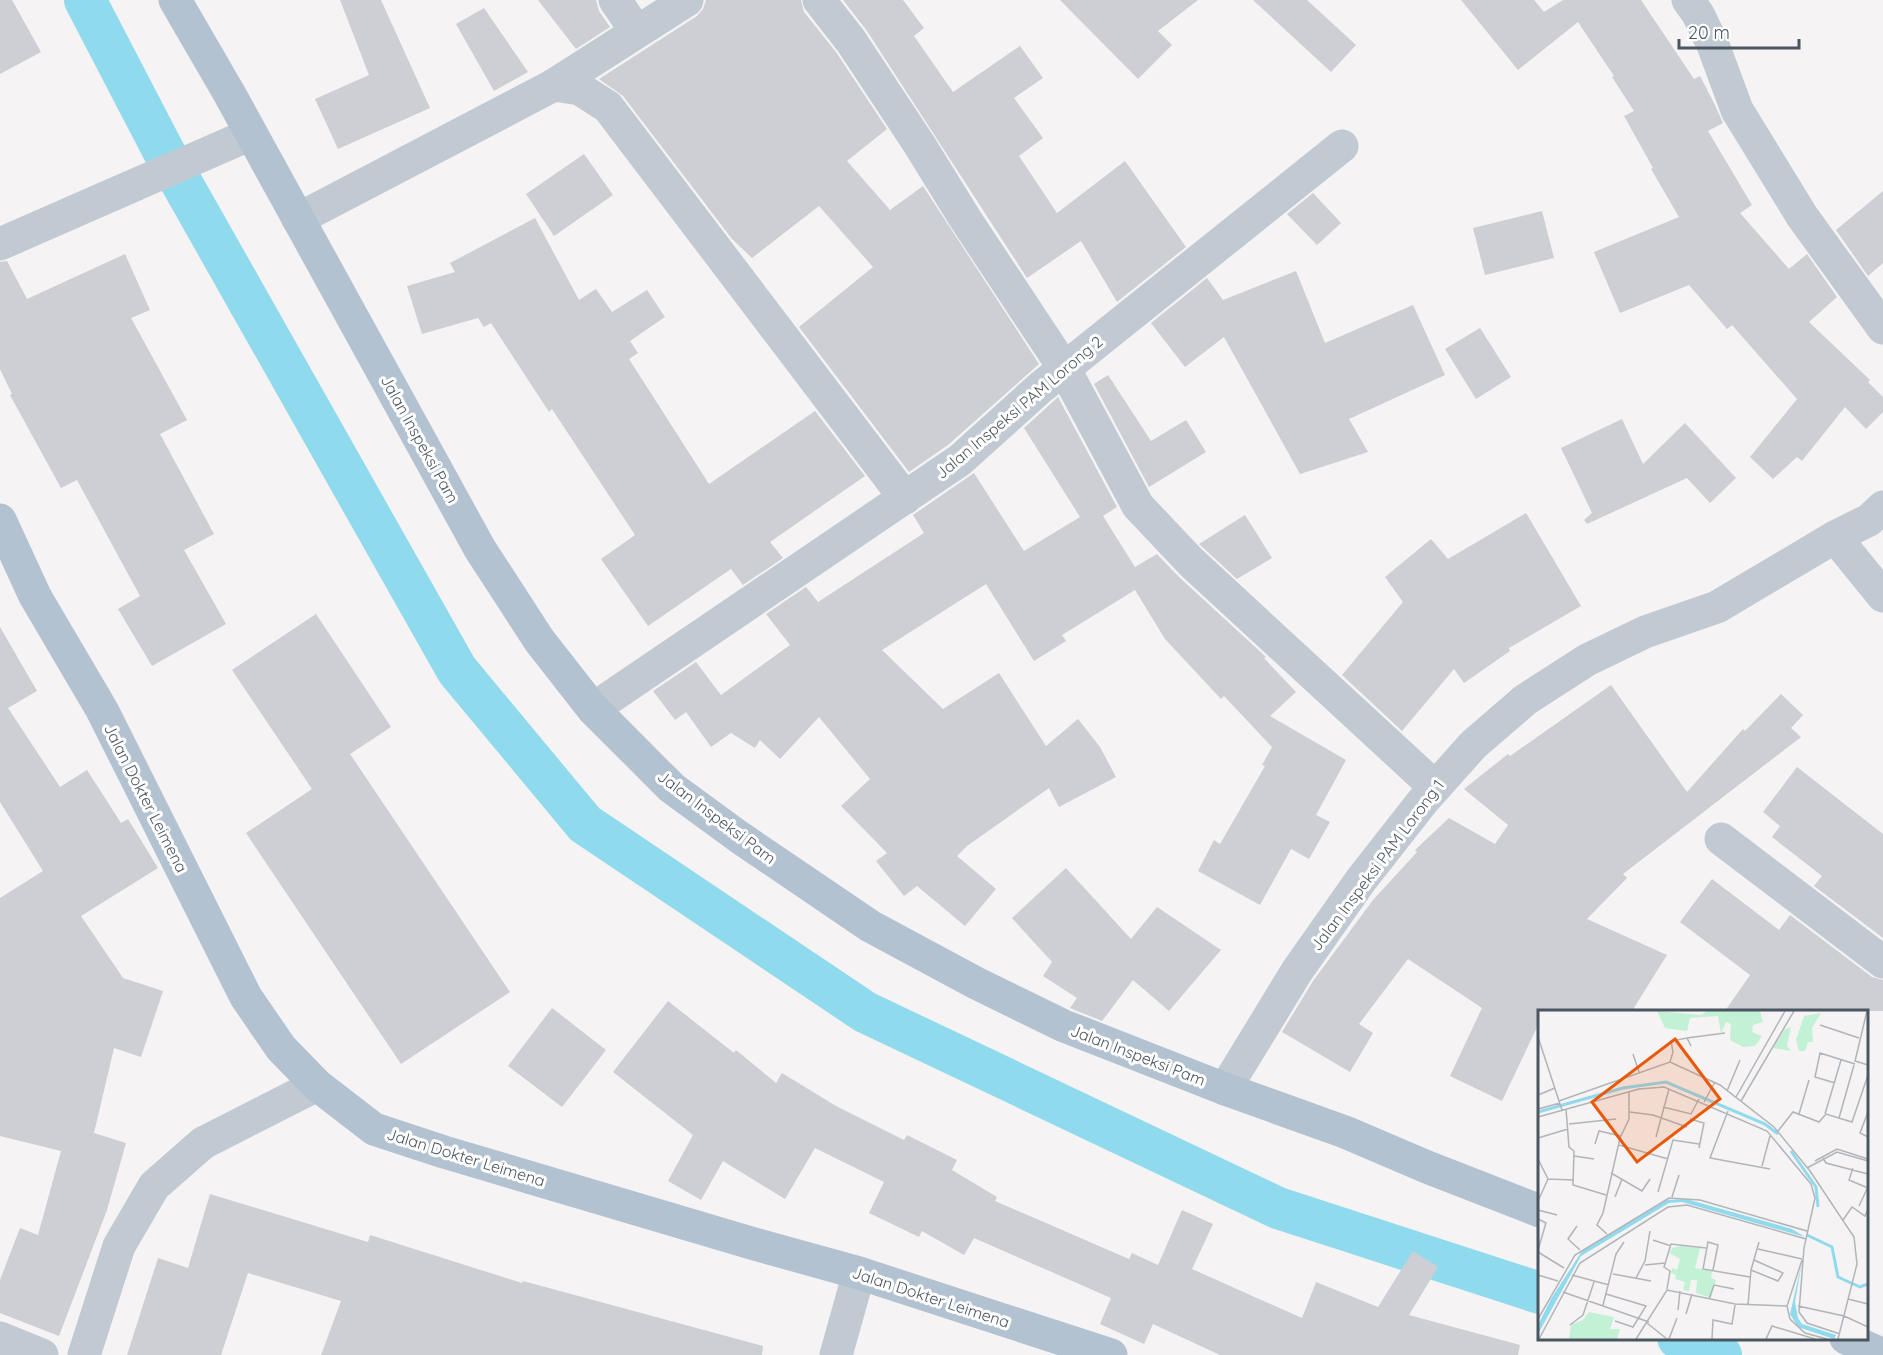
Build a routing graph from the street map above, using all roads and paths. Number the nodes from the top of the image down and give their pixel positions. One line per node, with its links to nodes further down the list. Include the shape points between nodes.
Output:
1 (175, 0): 8 (main road, Jalan Inspeksi Pam)
2 (615, 0): 6 (street)
3 (687, 0): 6 (street)
4 (819, 0): 13 (street, via 851,41)
5 (1688, 0): 12 (street, via 1713,45 1737,110 1802,216)
6 (636, 31): 7 (street)
7 (554, 85): 10 (street); 14 (street, via 580,89 608,108)
8 (251, 134): 10 (main road, Jalan Inspeksi Pam); 11 (street)
9 (1342, 146): 13 (street, Jalan Inspeksi PAM Lorong 2)
10 (298, 219): 19 (main road, Jalan Inspeksi Pam, via 480,549 539,640)
11 (0, 244)
12 (1883, 328)
13 (1064, 368): 14 (street, Jalan Inspeksi PAM Lorong 2, via 960,460); 20 (street, via 1138,506 1159,530)
14 (905, 498): 19 (street, Jalan Inspeksi PAM Lorong 2)
15 (1883, 507): 17 (street, Jalan Inspeksi PAM Lorong 1, via 1869,520)
16 (0, 520): 23 (main road, Jalan Dokter Leimena, via 35,596 102,710 246,998 281,1048)
17 (1834, 537): 18 (street); 20 (street, Jalan Inspeksi PAM Lorong 1, via 1717,607 1645,632 1587,660 1525,700 1473,745)
18 (1883, 596)
19 (593, 709): 24 (main road, Jalan Inspeksi Pam, via 672,788 870,926 1064,1026)
20 (1435, 787): 24 (street, Jalan Inspeksi PAM Lorong 1, via 1361,880 1297,971)
21 (1721, 839): 22 (street)
22 (1883, 962)
23 (317, 1085): 26 (main road, Jalan Dokter Leimena, via 374,1129); 30 (street, via 203,1143 154,1186 119,1246)
24 (1225, 1089): 25 (main road, Jalan Inspeksi Pam, via 1345,1132)
25 (1538, 1211)
26 (859, 1273): 31 (street); 32 (main road, Jalan Dokter Leimena)
27 (0, 1338): 29 (street)
28 (1850, 1340): 33 (main road)
29 (42, 1355)
30 (84, 1355)
31 (836, 1355)
32 (1111, 1355)
33 (1883, 1355)

